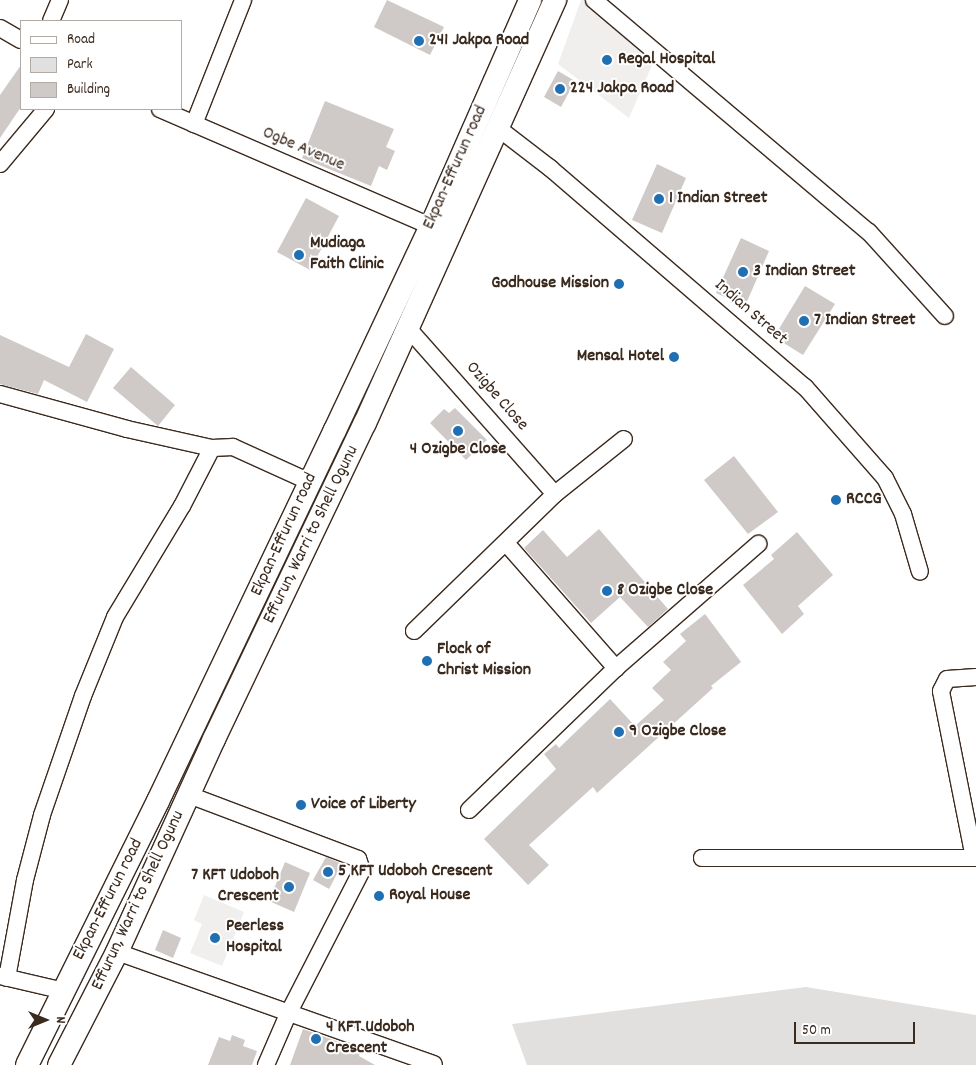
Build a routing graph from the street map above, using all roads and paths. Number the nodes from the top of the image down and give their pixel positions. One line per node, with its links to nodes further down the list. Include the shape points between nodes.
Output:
1 (60, 0): 6 (street)
2 (243, 0): 11 (street)
3 (530, 0): 14 (main road, Ekpan-Effurun road)
4 (555, 0): 12 (main road, Effurun, Warri to Shell Ogunu)
5 (594, 0): 15 (street, via 869,232)
6 (51, 20)
7 (0, 28): 8 (street)
8 (20, 39)
9 (45, 110): 13 (street)
10 (162, 110): 11 (street, Ogbe Avenue)
11 (194, 124): 14 (street, Ogbe Avenue)
12 (498, 128): 16 (main road, Effurun, Warri to Shell Ogunu); 24 (street, Indian Street, via 557,174 805,387 885,478 903,514)
13 (0, 164)
14 (431, 226): 20 (main road, Ekpan-Effurun road)
15 (945, 316)
16 (407, 327): 21 (street, Ozigbe Close); 28 (main road, Effurun, Warri to Shell Ogunu)
17 (0, 394): 19 (street, via 127,430)
18 (624, 439): 21 (street)
19 (212, 448): 20 (street, via 233,447); 33 (street, via 182,506 115,617 82,696 42,815)
20 (310, 482): 34 (main road, Ekpan-Effurun road)
21 (555, 494): 22 (street)
22 (506, 543): 25 (street); 26 (street)
23 (758, 544): 26 (street)
24 (920, 572)
25 (414, 630)
26 (616, 668): 29 (street)
27 (976, 677): 31 (street, via 947,679 941,691)
28 (189, 795): 32 (main road, Effurun, Warri to Shell Ogunu); 35 (street, via 358,860 362,870 359,880)
29 (469, 810)
30 (702, 858): 31 (street)
31 (975, 858)
32 (117, 952): 35 (street); 38 (main road, Effurun, Warri to Shell Ogunu)
33 (4, 977): 34 (street)
34 (64, 992): 37 (main road, Ekpan-Effurun road)
35 (289, 1012): 36 (street); 39 (street)
36 (434, 1064)
37 (28, 1065)
38 (59, 1065)
39 (266, 1065)

